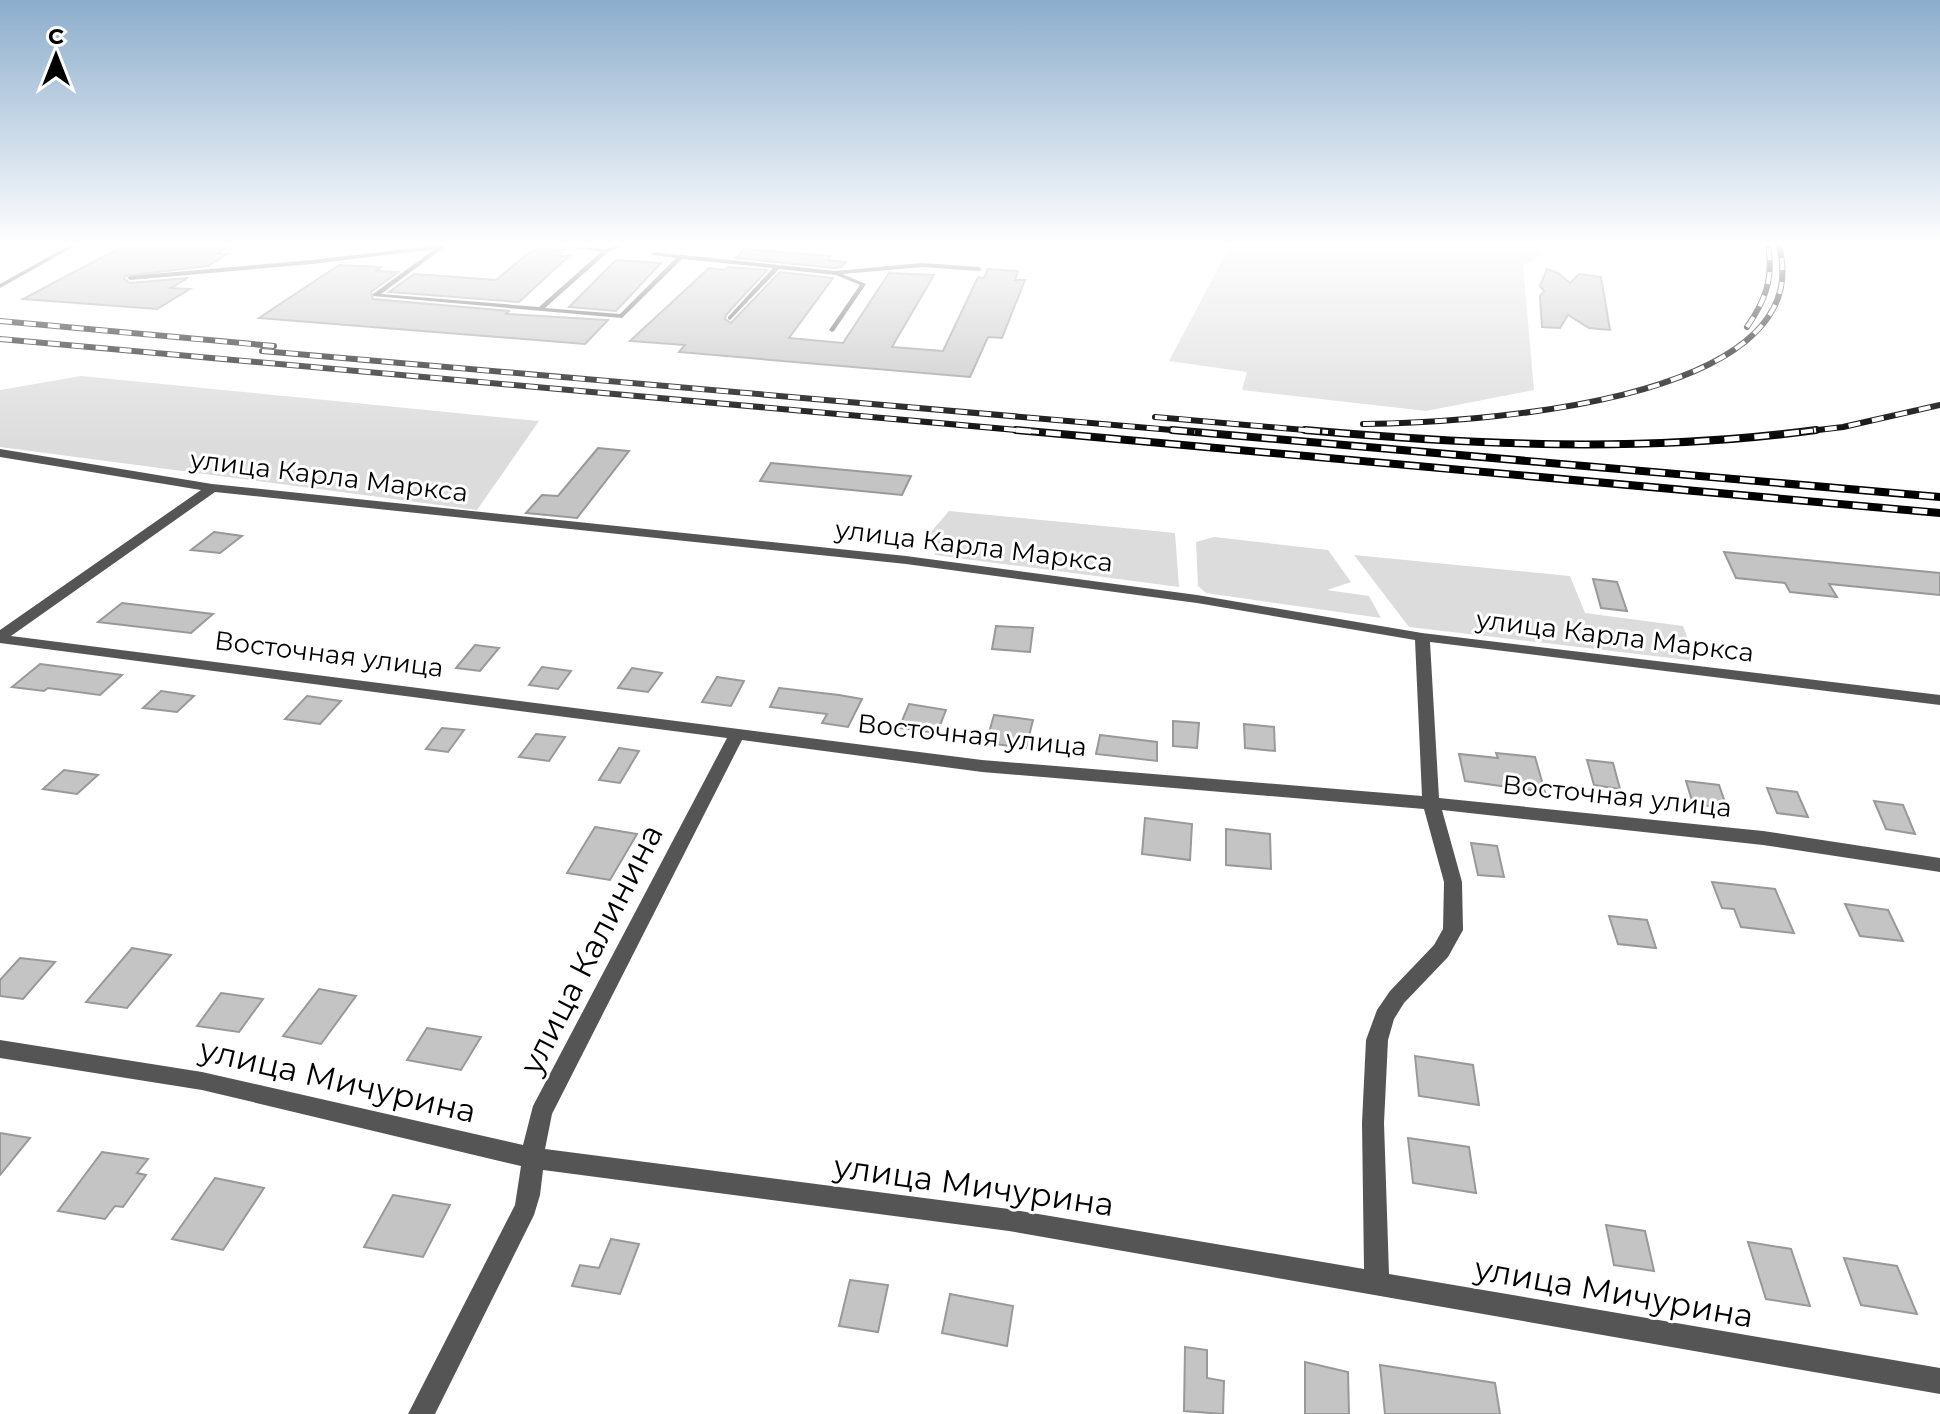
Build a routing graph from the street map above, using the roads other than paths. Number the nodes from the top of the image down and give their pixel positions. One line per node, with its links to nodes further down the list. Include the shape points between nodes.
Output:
1 (575, 312): 2 (lane, via 622,316)
2 (626, 312)
3 (736, 312): 5 (lane)
4 (844, 312): 6 (lane)
5 (730, 318)
6 (832, 330)
7 (0, 453): 8 (street, улица Карла Маркса)
8 (212, 488): 9 (street, улица Карла Маркса, via 906,560 1197,599); 10 (street)
9 (1422, 637): 11 (street, улица Карла Маркса); 13 (street)
10 (0, 638): 12 (street, Восточная улица)
11 (1940, 700)
12 (737, 735): 13 (street, Восточная улица, via 982,766); 16 (street, улица Калинина, via 541,1113)
13 (1431, 803): 14 (street, Восточная улица, via 1763,838); 17 (street, via 1453,882 1453,930 1441,951 1397,997 1377,1040)
14 (1940, 865)
15 (0, 1049): 16 (street, улица Мичурина, via 202,1081)
16 (533, 1158): 17 (street, улица Мичурина, via 1009,1220); 19 (street, улица Калинина, via 526,1207)
17 (1377, 1283): 18 (street, улица Мичурина)
18 (1940, 1381)
19 (421, 1414)

